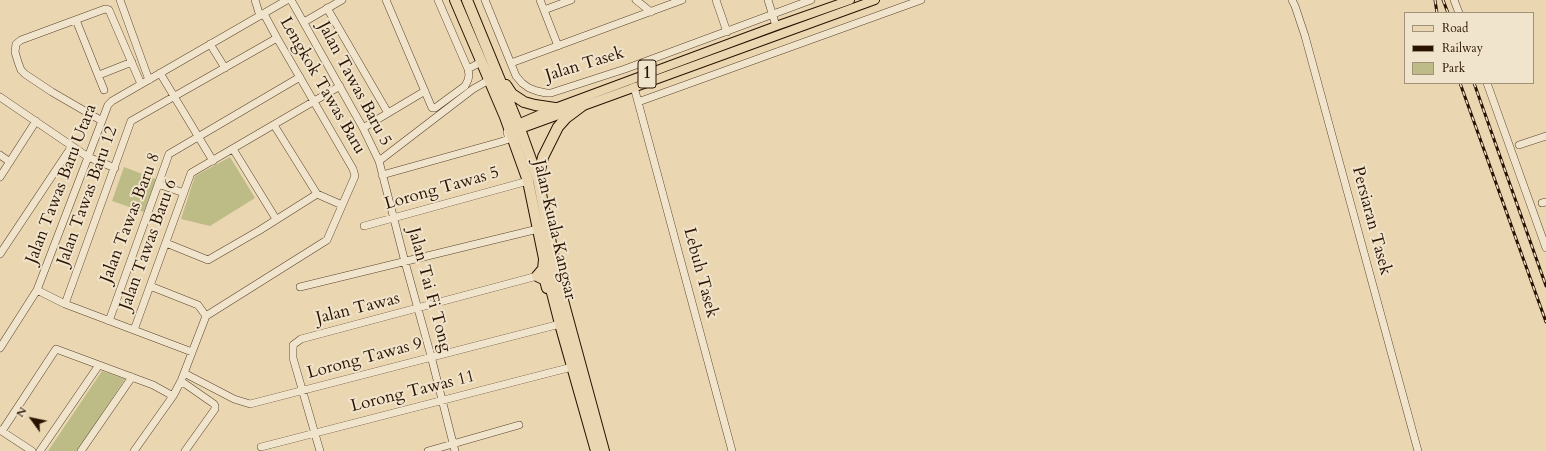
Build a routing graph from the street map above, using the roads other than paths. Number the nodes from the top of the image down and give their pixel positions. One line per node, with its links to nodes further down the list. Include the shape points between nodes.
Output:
1 (120, 0): 49 (street)
2 (255, 0): 29 (street, Lengkok Tawas Baru)
3 (287, 0): 29 (street, Jalan Tawas Baru Utara)
4 (291, 0): 32 (street, Jalan Tawas Baru 5)
5 (342, 0): 24 (street)
6 (386, 0): 55 (street)
7 (438, 0): 44 (street)
8 (455, 0): 30 (highway, Jalan Kuala Kangsar)
9 (459, 0): 30 (highway)
10 (467, 0): 48 (highway, Jalan Kuala Kangsar)
11 (486, 0): 42 (street, Jalan Tasek)
12 (540, 0): 25 (street)
13 (571, 0): 25 (street)
14 (636, 0): 26 (street)
15 (682, 0): 26 (street)
16 (716, 0): 35 (street)
17 (768, 0): 27 (street)
18 (811, 0): 27 (street, Jalan Tasek)
19 (850, 0): 33 (main road, 1)
20 (875, 0): 34 (main road, 1)
21 (921, 0): 59 (street)
22 (1292, 0): 136 (street, Persiaran Tasek, via 1305,36)
23 (1454, 0): 28 (street)
24 (327, 8): 32 (street); 62 (street)
25 (544, 10): 39 (street)
26 (651, 12): 39 (street)
27 (772, 12): 33 (street); 35 (street, Jalan Tasek)
28 (1459, 12)
29 (262, 15): 36 (street, Lengkok Tawas Baru); 38 (street, Jalan Tawas Baru Utara)
30 (461, 15): 41 (highway, Jalan Kuala Kangsar)
31 (76, 20): 40 (street, via 105,9 109,10); 46 (street); 64 (street, via 21,40 16,44 18,62 25,74)
32 (304, 22): 52 (street, Jalan Tawas Baru 5)
33 (779, 26): 34 (main road, via 783,30 801,24); 37 (main road, via 775,34); 61 (main road, 1)
34 (805, 26): 37 (main road, 1)
35 (727, 32): 42 (street, Jalan Tasek, via 552,93 537,91 522,83)
36 (276, 38): 43 (street, Jalan Tawas Baru 12); 47 (street, Lengkok Tawas Baru)
37 (768, 39): 53 (main road, 1)
38 (210, 44): 43 (street); 45 (street, Jalan Tawas Baru Utara)
39 (558, 46): 42 (street)
40 (132, 62): 46 (street); 50 (street)
41 (481, 62): 44 (street); 48 (highway, Jalan Kuala Kangsar)
42 (511, 63)
43 (225, 68): 57 (street, Jalan Tawas Baru 12)
44 (468, 69): 55 (street, via 465,86 437,107 432,108)
45 (160, 73): 49 (street, Jalan Tawas Baru Utara); 57 (street)
46 (99, 75): 54 (street)
47 (300, 77): 58 (street, Lengkok Tawas Baru); 69 (street, Jalan Tawas Baru 8)
48 (494, 79): 61 (highway, via 505,83 512,94 524,102); 66 (highway, Jalan Kuala Kangsar); 76 (street, via 474,89)
49 (149, 80): 50 (street, Jalan Tawas Baru Utara)
50 (141, 84): 64 (street, Jalan Tawas Baru Utara, via 110,103)
51 (1487, 84): 92 (street)
52 (340, 86): 58 (street, Jalan Tawas Baru 6); 67 (street, Jalan Tawas Baru 5)
53 (634, 87): 59 (street, Lebuh Tasek); 60 (main road, 1)
54 (104, 90)
55 (425, 91): 62 (street)
56 (0, 97): 63 (street)
57 (175, 97): 69 (street); 78 (street, Jalan Tawas Baru 12, via 131,121)
58 (314, 102): 65 (street, Jalan Tawas Baru 6); 85 (street, Lengkok Tawas Baru, via 354,171 355,176)
59 (638, 102): 135 (street, Lebuh Tasek)
60 (582, 106): 66 (main road, 1); 81 (highway, via 558,126)
61 (555, 108): 66 (main road, 1)
62 (388, 112): 67 (street)
63 (36, 121): 71 (street); 77 (street)
64 (102, 121): 74 (street, Jalan Tawas Baru Utara)
65 (274, 125): 72 (street, Jalan Tawas Baru 6); 84 (street)
66 (514, 126): 79 (street, via 507,130 509,139); 81 (highway, Jalan Kuala Kangsar)
67 (364, 128): 76 (street, Jalan Tawas Baru 5)
68 (1546, 136): 70 (street)
69 (199, 137): 75 (street); 82 (street, Jalan Tawas Baru 8, via 169,154)
70 (1519, 145)
71 (72, 146): 74 (street); 93 (street)
72 (233, 149): 75 (street, Jalan Tawas Baru 6); 87 (street)
73 (0, 155): 77 (street)
74 (88, 157): 78 (street); 100 (street, Jalan Tawas Baru Utara)
75 (213, 161): 83 (street, Jalan Tawas Baru 6, via 191,173)
76 (379, 161): 79 (street, Jalan Tai Fi Tong)
77 (10, 162): 80 (street)
78 (115, 168): 101 (street, Jalan Tawas Baru 12)
79 (382, 175): 88 (street, Jalan Tai Fi Tong)
80 (0, 177)
81 (533, 180): 86 (highway, Jalan Kuala Kangsar); 88 (street, Lorong Tawas 5); 90 (highway, Jalan Kuala Kangsar, via 533,200)
82 (158, 184): 83 (street); 105 (street, Jalan Tawas Baru 8)
83 (184, 193): 91 (street, Jalan Tawas Baru 6)
84 (316, 194): 85 (street); 87 (street)
85 (342, 205): 104 (street, Lengkok Tawas Baru, via 327,240)
86 (546, 216): 96 (highway, via 551,266); 103 (highway, Jalan Kuala Kangsar, via 561,293)
87 (276, 219): 91 (street, via 208,260)
88 (393, 219): 89 (street, Lorong Tawas 5); 95 (street, Jalan Tai Fi Tong)
89 (364, 226)
90 (538, 229): 94 (highway, Jalan Kuala Kangsar); 95 (street)
91 (166, 243): 98 (street, Jalan Tawas Baru 6)
92 (1546, 248)
93 (0, 254)
94 (544, 259): 96 (highway, Jalan Kuala Kangsar); 97 (highway)
95 (405, 262): 99 (street); 102 (street, Jalan Tai Fi Tong)
96 (547, 274): 97 (street, Jalan Tawas); 103 (highway, Jalan Kuala Kangsar)
97 (537, 276): 102 (street, Jalan Tawas); 103 (highway, via 545,280 550,300)
98 (150, 286): 104 (street, via 198,305); 107 (street, Jalan Tawas Baru 6)
99 (300, 287)
100 (37, 290): 101 (street); 108 (street, Jalan Tawas Baru Utara)
101 (65, 304): 105 (street)
102 (418, 309): 110 (street, Jalan Tai Fi Tong); 117 (street, Jalan Tawas, via 301,339 293,345 293,358)
103 (561, 312): 106 (highway, Jalan Kuala Kangsar); 134 (highway, Jalan Kuala Kangsar)
104 (206, 316): 109 (street)
105 (109, 321): 107 (street)
106 (560, 324): 110 (street, Lorong Tawas 9); 112 (highway, Jalan Kuala Kangsar)
107 (134, 330): 109 (street)
108 (0, 348)
109 (192, 352): 113 (street)
110 (431, 356): 117 (street, Lorong Tawas 9); 120 (street, Jalan Tai Fi Tong)
111 (99, 364): 114 (street); 122 (street, via 56,349); 127 (street)
112 (572, 367): 120 (street, Lorong Tawas 11); 133 (highway, Jalan Kuala Kangsar)
113 (184, 373): 115 (street); 116 (street, Lorong Tawas 9)
114 (132, 377): 118 (street); 128 (street)
115 (181, 381): 118 (street); 119 (street)
116 (215, 390): 117 (street, Lorong Tawas 9, via 250,404); 119 (street)
117 (302, 391): 123 (street)
118 (173, 396): 129 (street)
119 (208, 399): 130 (street, via 214,404 215,409)
120 (442, 400): 123 (street, Lorong Tawas 11); 125 (street, Jalan Tai Fi Tong)
121 (519, 426): 125 (street)
122 (1, 431): 126 (street)
123 (315, 433): 124 (street, Lorong Tawas 11); 131 (street)
124 (261, 447)
125 (454, 448): 132 (street)
126 (32, 451)
127 (40, 451)
128 (81, 451)
129 (134, 451)
130 (185, 451)
131 (320, 451)
132 (428, 451)
133 (596, 451)
134 (604, 451)
135 (732, 451)
136 (1418, 451)

